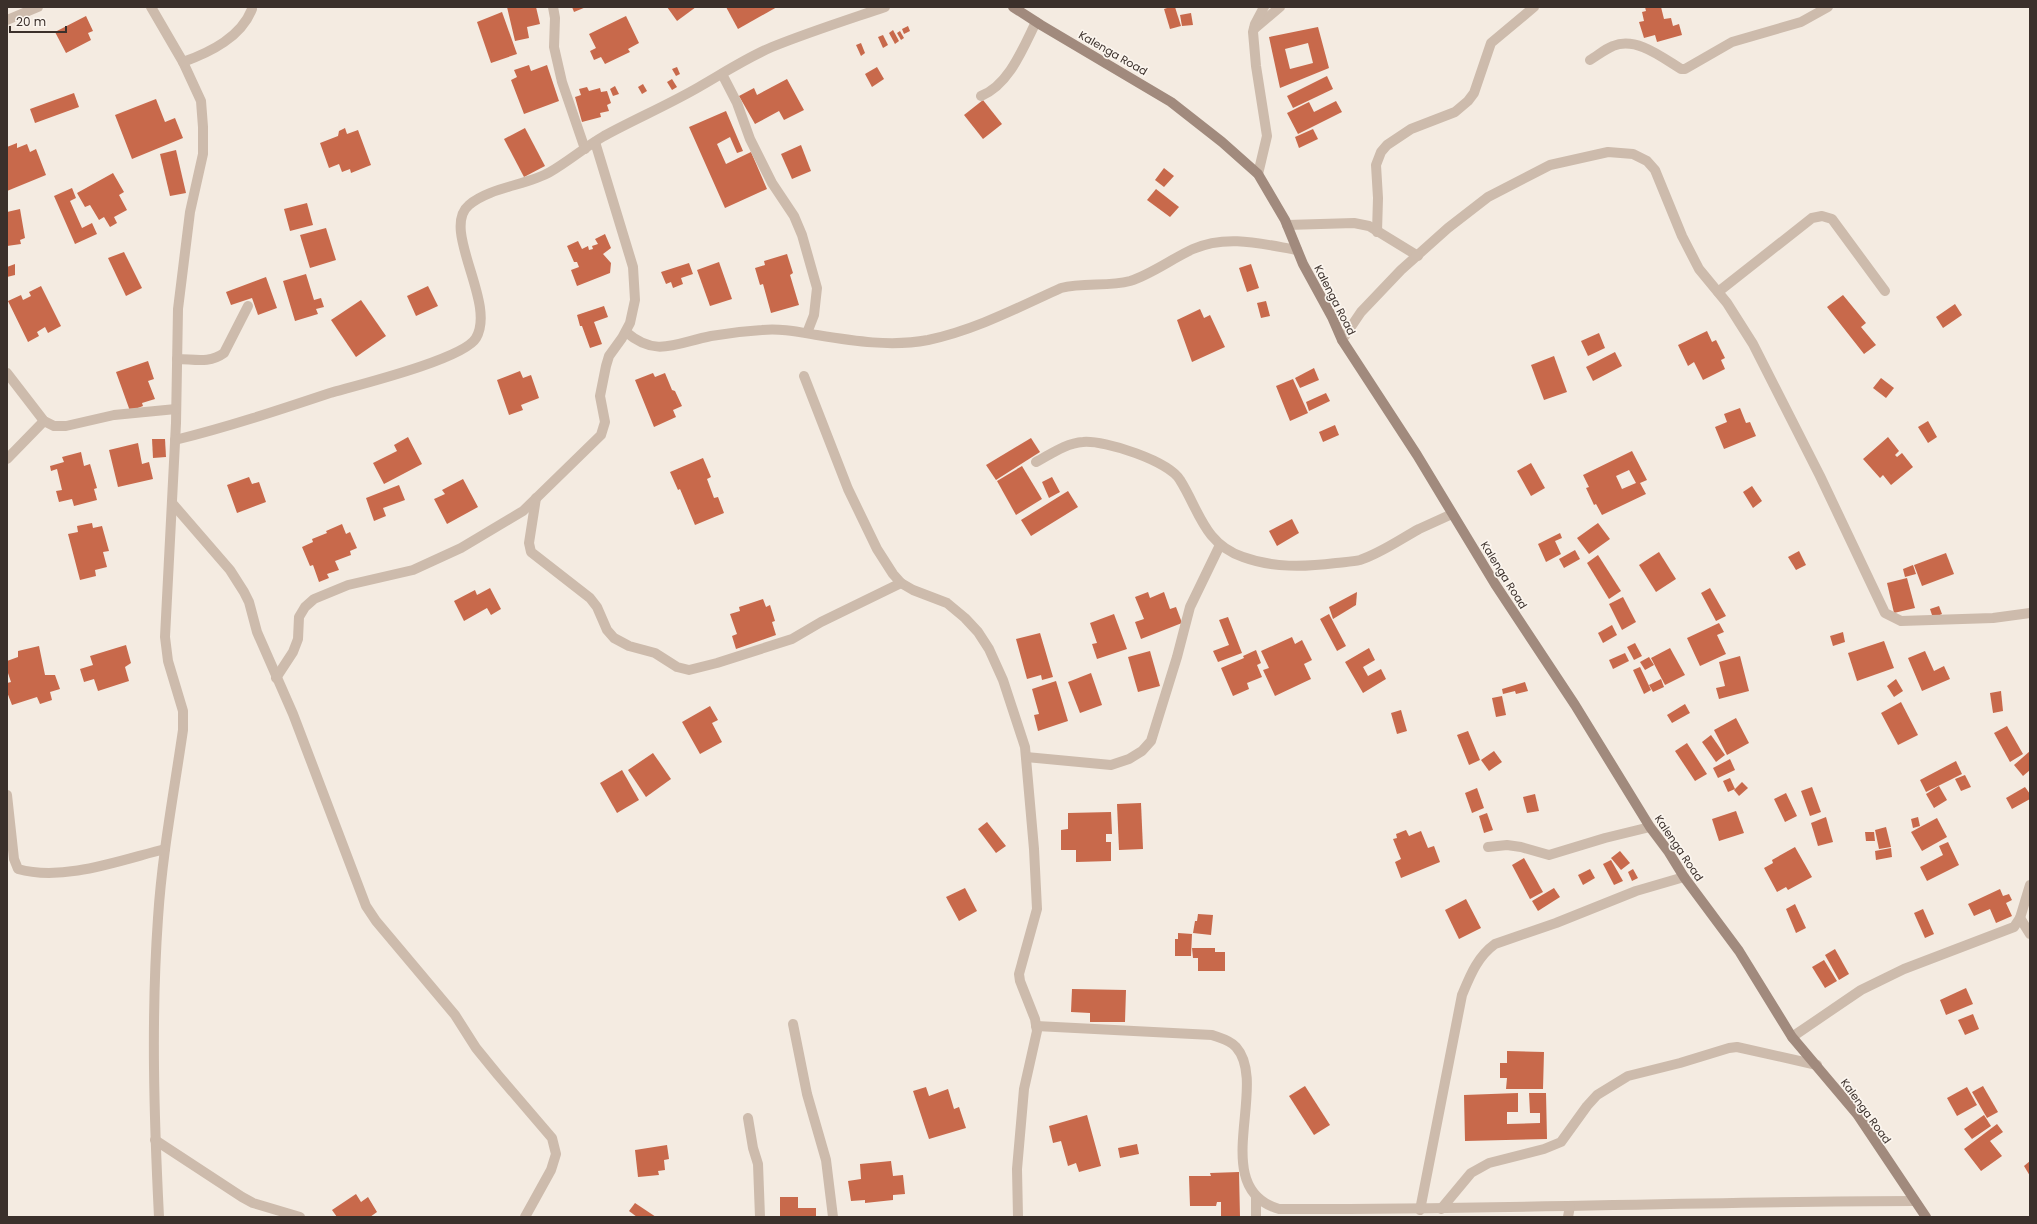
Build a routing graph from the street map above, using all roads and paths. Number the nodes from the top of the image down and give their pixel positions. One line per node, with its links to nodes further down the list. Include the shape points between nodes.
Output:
1 (38, 7): 11 (street)
2 (151, 7): 15 (street)
3 (553, 7): 19 (street, via 554,47 562,82)
4 (885, 7): 16 (street, via 770,48)
5 (1013, 7): 12 (main road, Kalenga Road)
6 (1264, 7): 13 (street)
7 (1280, 7): 13 (street)
8 (1534, 7): 22 (street, via 1491,43 1474,93 1468,101 1455,112 1411,129 1381,152 1376,165)
9 (1828, 7): 14 (street, via 1801,22 1732,42 1685,69 1632,44 1615,45)
10 (252, 8): 15 (street, via 248,19 237,33)
11 (7, 20)
12 (1036, 22): 17 (street, via 1002,80 990,92); 20 (main road, Kalenga Road, via 1171,102)
13 (1254, 29): 20 (street, via 1256,66 1267,136)
14 (1590, 60)
15 (183, 62): 31 (street, via 200,101 203,154 190,212 180,294)
16 (722, 74): 18 (street); 29 (street, via 737,103 753,145 772,183 794,216 802,235 817,288 814,315)
17 (981, 96)
18 (595, 142): 19 (street); 28 (street, via 633,267 634,300)
19 (585, 149): 36 (street, via 547,174 510,185 472,202 461,215 462,237 478,293 480,315 480,330 471,344 424,366 231,426)
20 (1258, 174): 21 (main road, Kalenga Road)
21 (1287, 225): 22 (street, via 1354,223 1369,226); 23 (main road, Kalenga Road)
22 (1377, 232): 24 (street)
23 (1297, 250): 29 (street, via 1250,242 1219,241 1193,249 1130,281 1075,284 1061,288 972,328 928,340 864,343); 30 (main road, Kalenga Road)
24 (1418, 256): 26 (street, via 1448,228 1488,197 1550,165 1608,152 1633,154 1647,161 1655,170 1682,236 1699,269); 30 (street, via 1362,312)
25 (1885, 291): 26 (street, via 1832,219 1822,216 1812,218)
26 (1718, 292): 45 (street, via 1753,344 1886,613 1901,621 1993,618)
27 (248, 306): 31 (street, via 224,353 219,357 205,361)
28 (626, 332): 29 (street, via 638,342 661,347 711,336 764,329); 40 (street, via 609,356 602,379 600,396 604,422 601,435)
29 (807, 334)
30 (1342, 340): 42 (main road, Kalenga Road)
31 (177, 359): 34 (street)
32 (7, 373): 35 (street)
33 (804, 376): 44 (street, via 848,489 877,549)
34 (176, 409): 35 (street, via 114,415 66,426 54,426); 36 (street)
35 (44, 422): 37 (street)
36 (175, 440): 41 (street)
37 (11, 449): 38 (street)
38 (7, 459)
39 (1036, 462): 43 (street, via 1065,446 1083,442 1099,442 1142,456 1167,468 1180,478 1191,504 1208,532)
40 (536, 498): 44 (street, via 528,543 531,552 590,598 597,606 606,630 614,638 684,669 717,663 792,639); 46 (street, via 523,511 461,548 420,567 348,585 314,600 305,607 299,617 298,639 293,652)
41 (172, 503): 46 (street, via 230,570 244,592); 51 (street, via 165,637 168,661 183,717)
42 (1452, 514): 43 (street, via 1359,560 1311,566 1282,566 1243,558); 49 (main road, Kalenga Road)
43 (1220, 545): 47 (street, via 1190,607 1153,735 1142,751 1111,765)
44 (901, 583): 47 (street, via 947,603 978,632 989,648 1003,680)
45 (2030, 613)
46 (276, 678): 69 (street, via 293,714 366,906 556,1146 551,1170)
47 (1026, 757): 57 (street, via 1037,909 1019,974)
48 (7, 795): 51 (street, via 14,859 18,869 34,874 76,871)
49 (1650, 827): 50 (street, via 1549,855 1507,845); 52 (main road, Kalenga Road)
50 (1488, 847)
51 (165, 849): 61 (street, via 153,1010)
52 (1684, 877): 58 (main road, Kalenga Road, via 1739,951); 66 (street, via 1630,893 1495,944 1476,963 1462,995)
53 (2030, 885): 54 (street)
54 (2020, 918): 55 (street); 58 (street, via 2014,927 1904,969 1861,990)
55 (2030, 934)
56 (793, 1024): 71 (street, via 807,1094 826,1160)
57 (1036, 1026): 62 (street, via 1212,1035 1232,1043 1241,1053 1247,1076 1242,1151 1247,1180); 72 (street, via 1024,1089 1017,1169)
58 (1792, 1037): 59 (main road, Kalenga Road)
59 (1817, 1065): 63 (main road, Kalenga Road, via 1857,1114); 65 (street, via 1729,1048 1628,1076 1598,1095 1561,1142 1489,1163 1471,1173)
60 (748, 1118): 70 (street, via 758,1164)
61 (155, 1140): 67 (street); 68 (street, via 253,1203)
62 (1256, 1198): 66 (street, via 1268,1206 1279,1209); 73 (street)
63 (1914, 1201): 64 (street, via 1756,1201); 75 (main road, Kalenga Road)
64 (1570, 1206): 65 (street); 74 (street)
65 (1441, 1209): 66 (street)
66 (1420, 1210)
67 (159, 1217)
68 (300, 1217)
69 (525, 1217)
70 (760, 1217)
71 (833, 1217)
72 (1018, 1217)
73 (1256, 1217)
74 (1568, 1217)
75 (1926, 1217)

